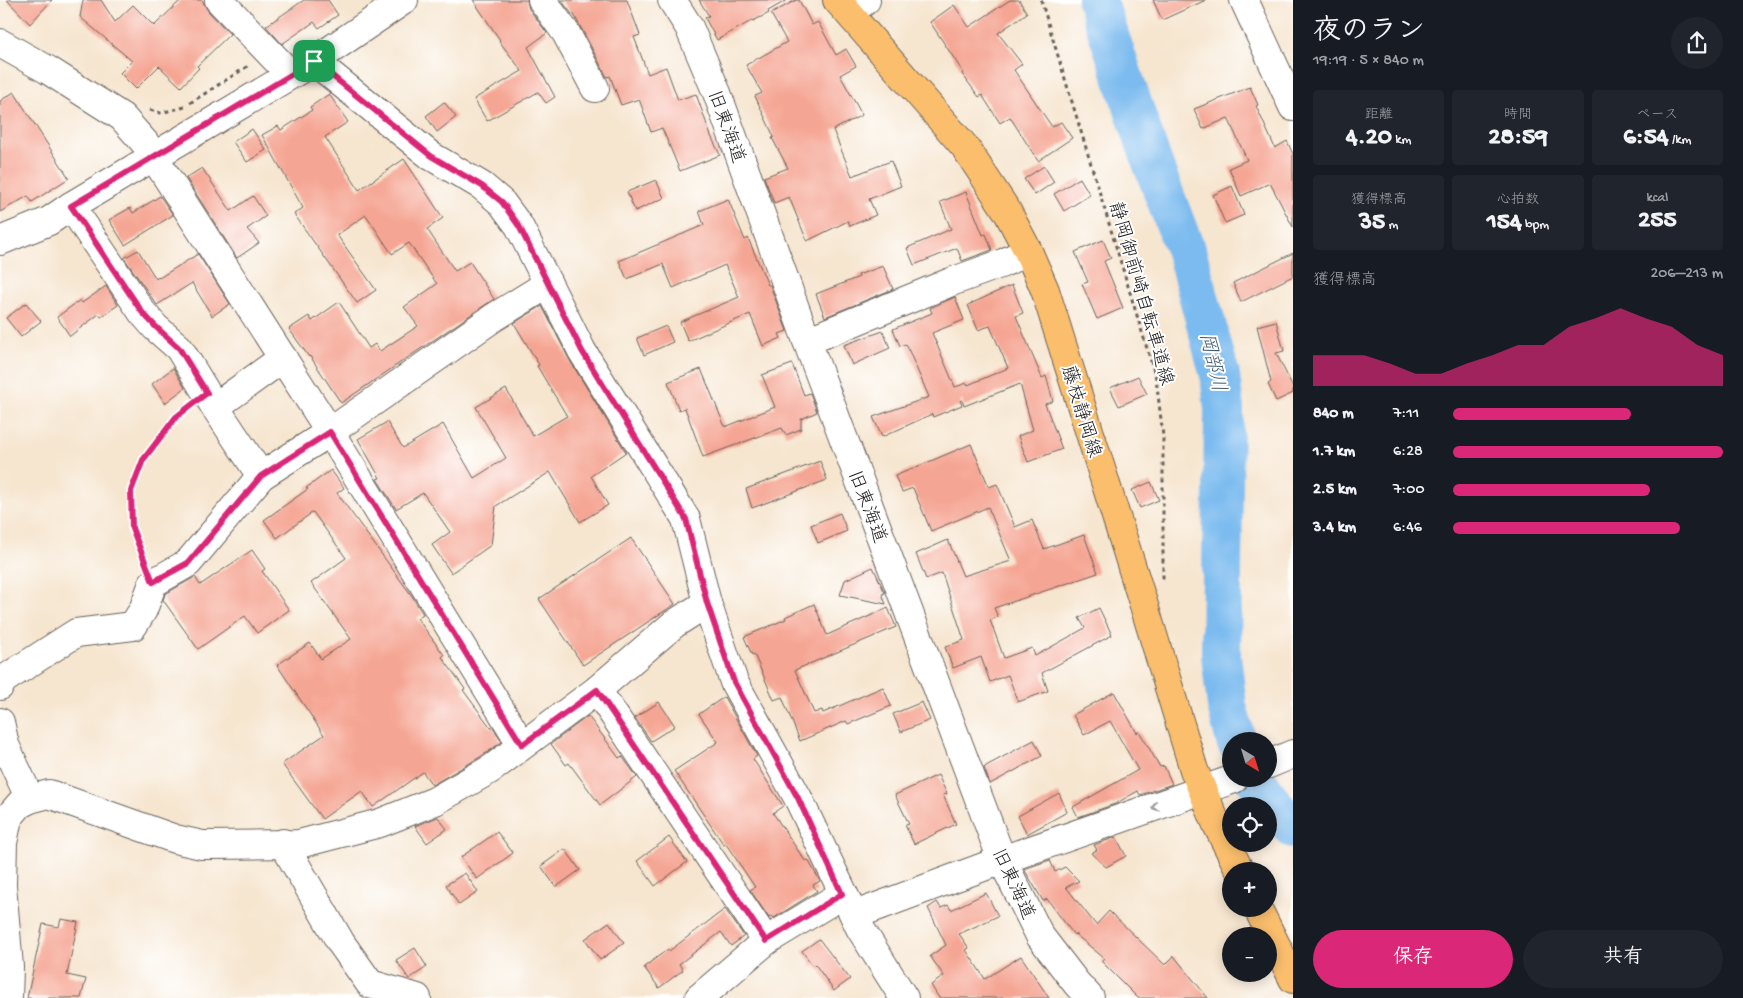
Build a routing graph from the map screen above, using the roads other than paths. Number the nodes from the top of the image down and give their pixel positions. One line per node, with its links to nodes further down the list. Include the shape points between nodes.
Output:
1 (219, 0): 9 (street)
2 (404, 0): 8 (street)
3 (542, 0): 10 (street, via 566,33)
4 (672, 0): 17 (street, 旧東海道, via 689,27 717,93)
5 (1244, 0): 11 (street)
6 (851, 4): 15 (main road, 藤枝静岡線, via 965,147 1007,210)
7 (0, 43): 12 (street, via 122,117)
8 (314, 61): 9 (street); 16 (street, via 431,156 482,186 502,202 519,226)
9 (290, 74): 12 (street)
10 (595, 88)
11 (1293, 107)
12 (155, 157): 13 (street); 18 (street)
13 (71, 206): 14 (street, via 49,220); 19 (street, via 142,312 179,348)
14 (0, 241)
15 (1028, 251): 17 (street, via 1003,264 951,282); 29 (main road, 藤枝静岡線, via 1045,290)
16 (548, 284): 20 (street, via 493,318); 22 (street, via 582,351 686,519)
17 (807, 342): 32 (street, 旧東海道)
18 (283, 358): 19 (street); 20 (street)
19 (211, 400): 21 (street)
20 (330, 432): 21 (street); 26 (street)
21 (261, 476): 23 (street, via 188,563 153,582 133,626 76,633 3,680)
22 (707, 603): 24 (street, via 674,624); 34 (street, via 734,682 798,798)
23 (0, 686)
24 (597, 690): 26 (street); 36 (street)
25 (0, 722): 30 (street, via 5,745)
26 (522, 745): 31 (street, via 491,769 435,801 380,823 299,844)
27 (1293, 754): 28 (street)
28 (1278, 760)
29 (1220, 784): 32 (street, one-way to 32); 33 (main road, 藤枝静岡線)
30 (30, 799): 31 (street, via 49,794 175,839 202,845); 38 (street, via 20,804 8,818 3,843)
31 (283, 843): 39 (street, via 341,943 370,984)
32 (1002, 860): 34 (street); 42 (street, 旧東海道, via 1040,936)
33 (1238, 862)
34 (849, 905): 36 (street); 41 (street)
35 (1262, 917): 37 (main road)
36 (766, 941): 40 (street)
37 (1293, 979)
38 (8, 998)
39 (417, 998)
40 (699, 998)
41 (904, 998)
42 (1090, 998)

